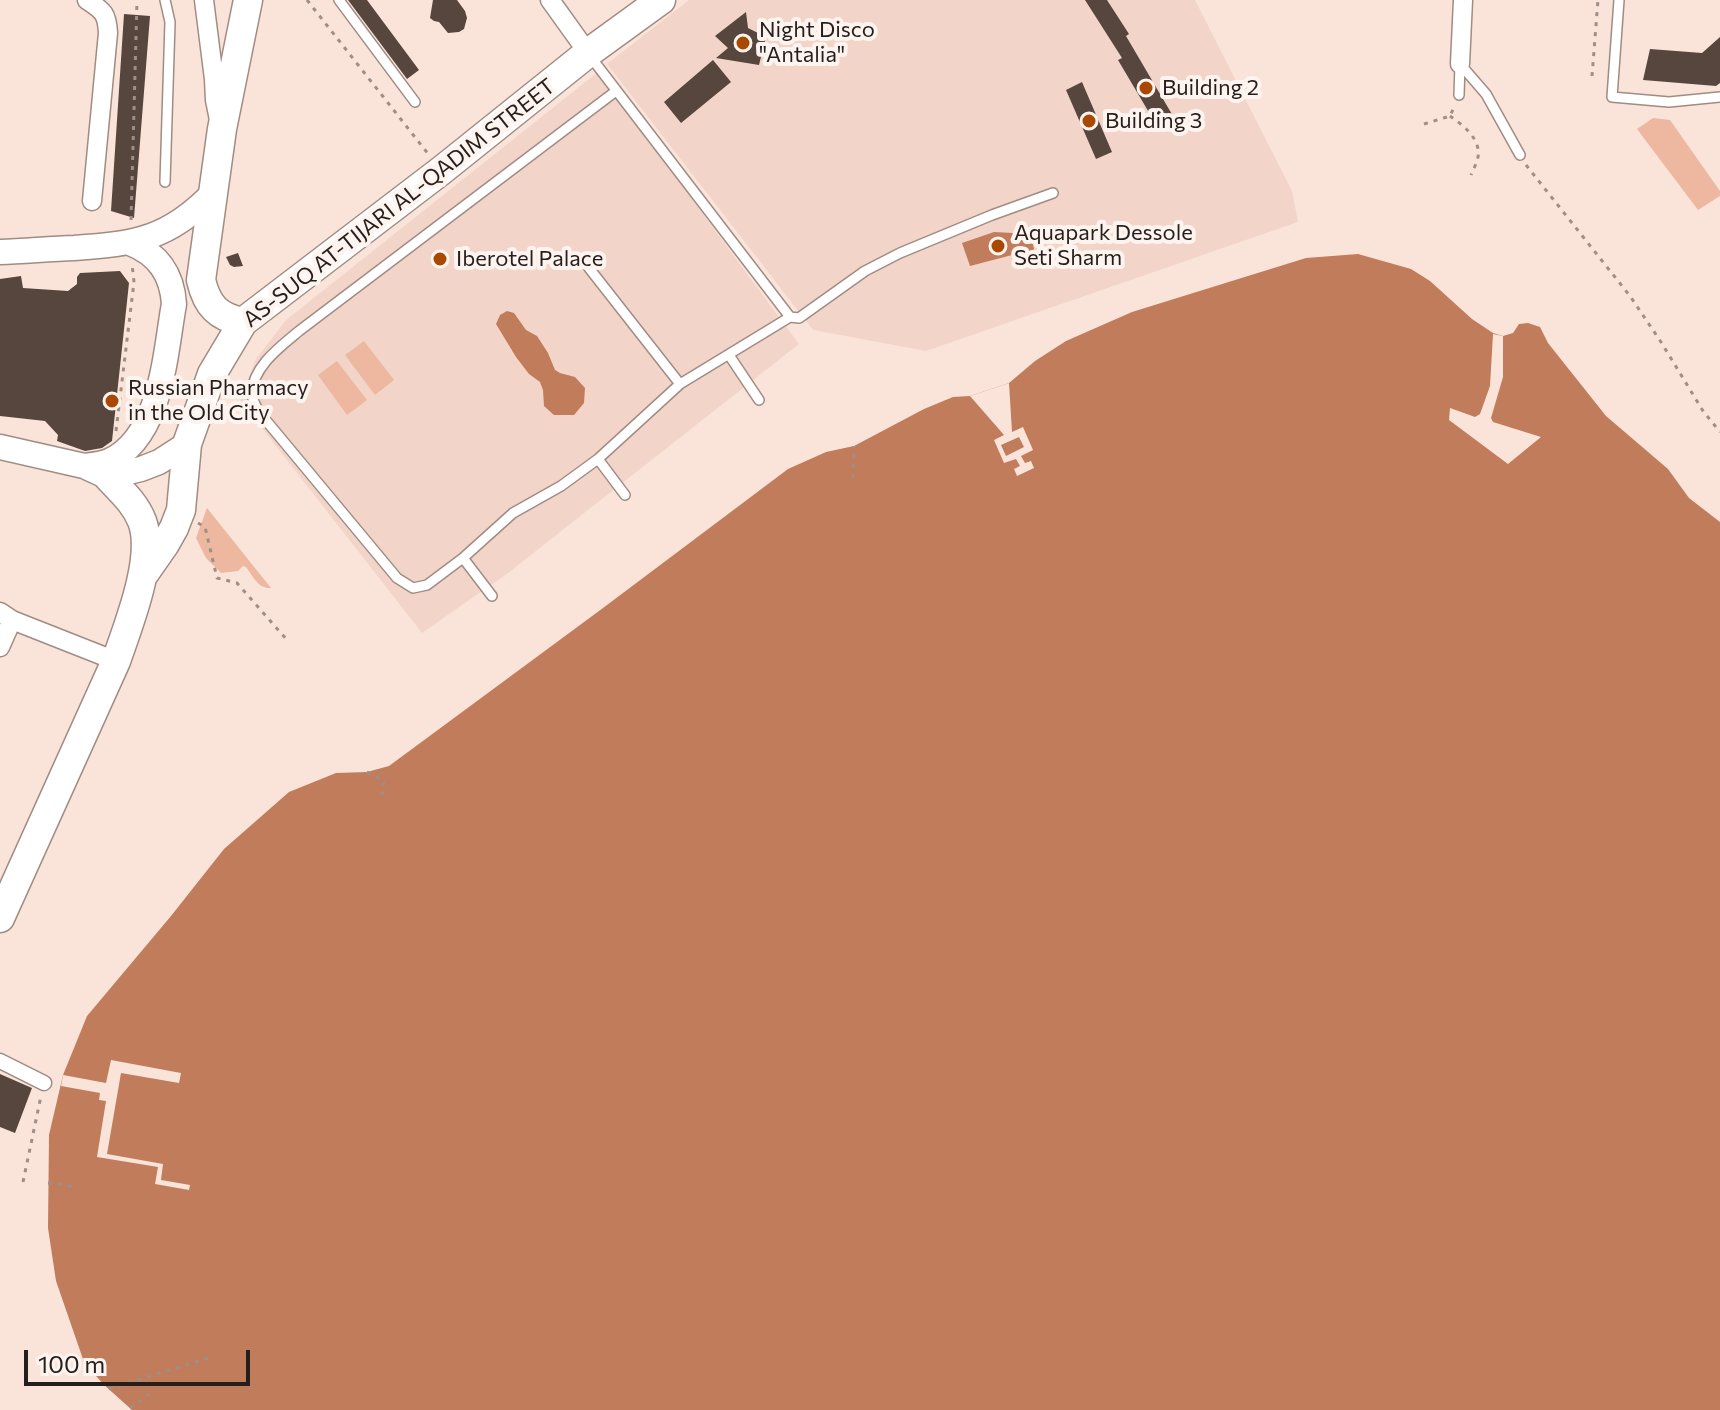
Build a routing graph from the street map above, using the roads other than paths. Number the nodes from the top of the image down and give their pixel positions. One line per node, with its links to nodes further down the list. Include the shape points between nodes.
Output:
1 (87, 0): 21 (street, via 103,11 108,33)
2 (165, 0): 18 (lane, via 170,22)
3 (204, 0): 16 (street)
4 (248, 0): 16 (main road)
5 (339, 0): 15 (lane)
6 (550, 0): 10 (street)
7 (661, 0): 10 (main road, AS-SUQ AT-TIJARI AL-QADIM STREET)
8 (1463, 0): 11 (street)
9 (1619, 0): 14 (lane, via 1612,97 1669,102)
10 (588, 53): 12 (lane); 26 (main road, AS-SUQ AT-TIJARI AL-QADIM STREET)
11 (1460, 64): 13 (lane); 17 (lane, via 1486,94)
12 (616, 91): 25 (lane); 35 (lane, via 299,331 260,370 254,385 251,397 259,412 397,578 422,587)
13 (1459, 95)
14 (1720, 97)
15 (415, 102)
16 (222, 129): 19 (main road)
17 (1520, 155)
18 (165, 182)
19 (213, 193): 22 (main road, via 174,226); 26 (main road, via 201,280 219,313)
20 (1053, 193): 25 (lane, via 900,253 799,318)
21 (92, 201)
22 (130, 243): 23 (main road); 33 (main road, via 159,261 174,304 148,420 130,445)
23 (0, 252)
24 (589, 268): 28 (lane)
25 (790, 317): 27 (lane)
26 (243, 322): 30 (main road, AS-SUQ AT-TIJARI AL-QADIM STREET, via 212,374)
27 (729, 355): 28 (lane); 29 (lane)
28 (680, 384): 32 (lane)
29 (759, 400)
30 (187, 444): 33 (main road, via 141,469); 36 (main road, AS-SUQ AT-TIJARI AL-QADIM STREET, via 181,510)
31 (0, 447): 33 (main road)
32 (598, 459): 34 (lane); 35 (lane, via 513,513)
33 (96, 472): 36 (main road, via 129,500 143,524)
34 (625, 495)
35 (463, 558): 37 (lane)
36 (142, 577): 40 (main road)
37 (492, 596)
38 (6, 616): 39 (street); 40 (street)
39 (0, 647)
40 (116, 661): 41 (main road)
41 (0, 918)
42 (0, 1061): 43 (street)
43 (44, 1083)

